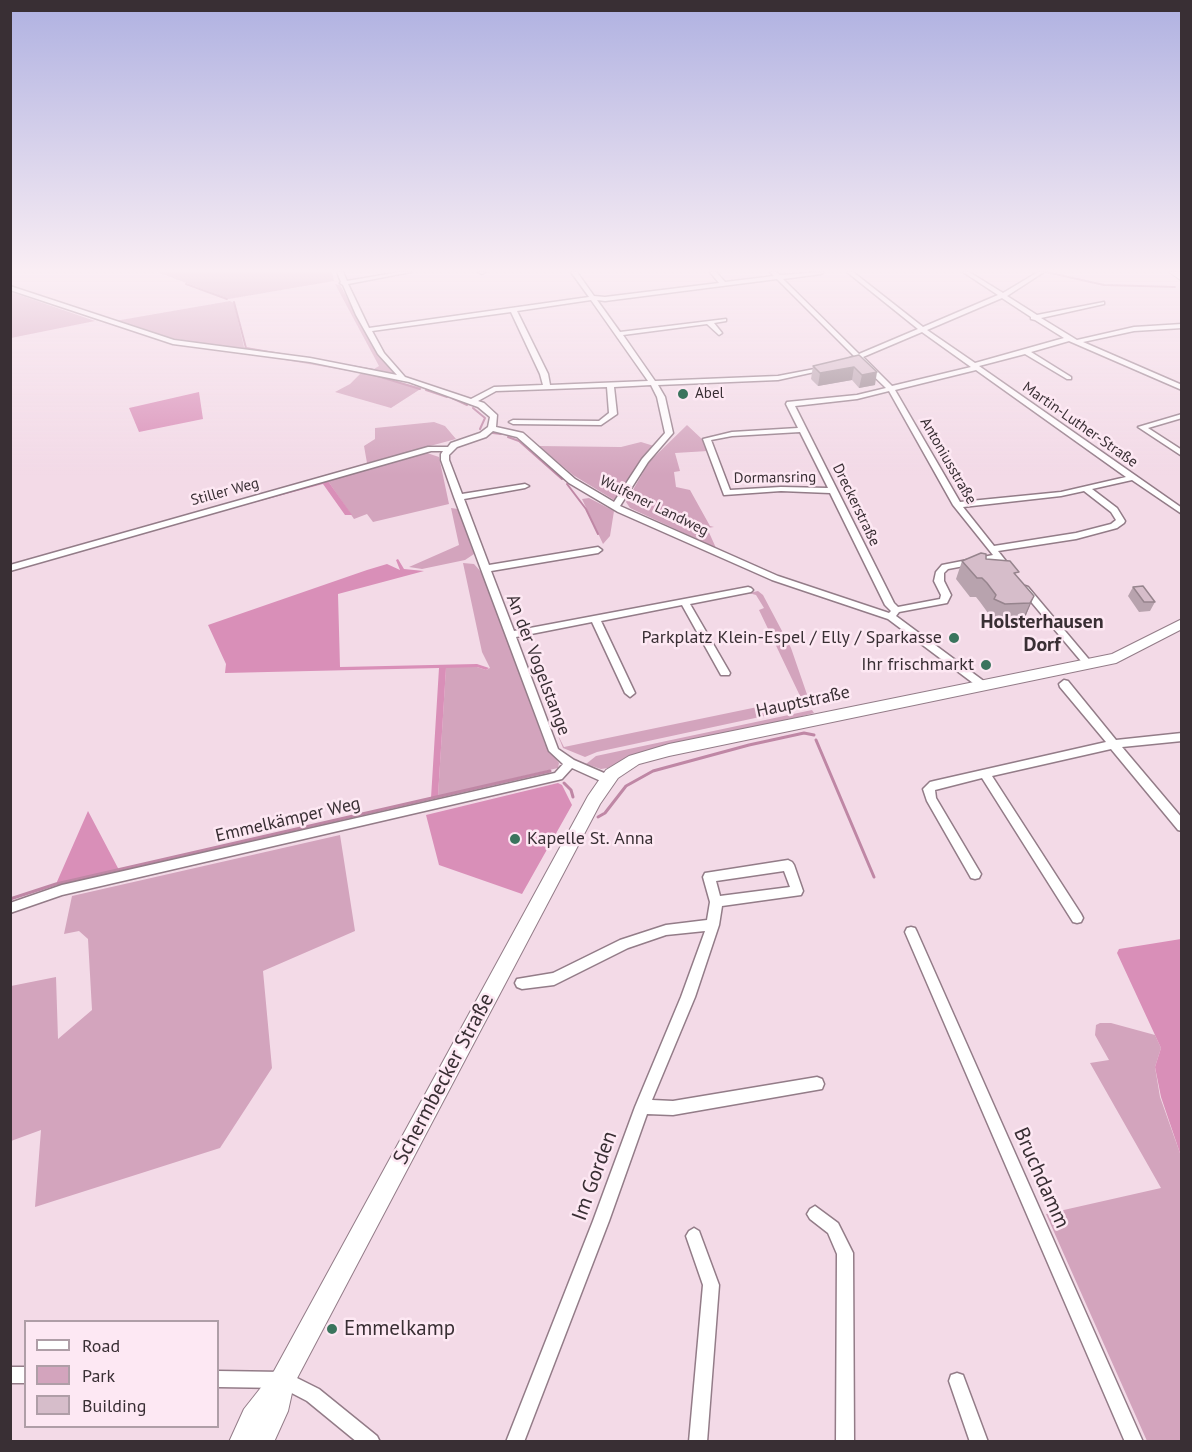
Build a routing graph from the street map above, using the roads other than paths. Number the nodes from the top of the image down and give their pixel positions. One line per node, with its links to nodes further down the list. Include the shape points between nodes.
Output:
1 (166, 340): 15 (street)
2 (373, 340): 15 (street, via 389,365)
3 (528, 340): 19 (street)
4 (623, 340): 17 (street)
5 (844, 340): 11 (street, Antoniusstraße)
6 (898, 340): 11 (street)
7 (937, 340): 14 (street, Martin-Luther-Straße)
8 (1078, 340): 9 (street)
9 (1072, 341): 10 (street); 20 (street)
10 (1024, 351): 14 (street); 16 (street)
11 (860, 355): 12 (street); 21 (street, Antoniusstraße)
12 (841, 364)
13 (830, 367): 17 (street, via 778,378)
14 (975, 367): 21 (street); 29 (street, Martin-Luther-Straße)
15 (405, 378): 22 (street)
16 (1069, 378)
17 (654, 384): 18 (street); 35 (street, via 669,433)
18 (610, 386): 19 (street); 24 (street, via 613,414 601,423)
19 (547, 387): 22 (street, via 494,389)
20 (1182, 388)
21 (891, 389): 26 (street, Dreckerstraße, via 833,401 790,404); 34 (street, Antoniusstraße)
22 (473, 401): 25 (street, via 491,412 495,422)
23 (1182, 416): 28 (street, via 1142,427)
24 (513, 422)
25 (492, 428): 27 (street); 35 (street, Wulfener Landweg, via 520,435 572,481)
26 (804, 430): 32 (street, Dreckerstraße); 32 (street, Dormansring, via 707,439 727,493)
27 (448, 449): 33 (street, An der Vogelstange, via 445,460); 39 (street, Stiller Weg, via 431,449)
28 (1182, 454)
29 (1131, 478): 31 (street); 36 (street, Martin-Luther-Straße)
30 (525, 486): 33 (street)
31 (1085, 488): 34 (street); 38 (street, via 1114,510 1121,521 1076,536)
32 (834, 491): 43 (street, Dreckerstraße)
33 (458, 497): 40 (street, An der Vogelstange)
34 (957, 505): 38 (street, Antoniusstraße)
35 (615, 507): 43 (street, Wulfener Landweg, via 775,578)
36 (1182, 512)
37 (598, 550): 40 (street)
38 (994, 553): 43 (street, via 945,567 939,581 946,595 944,602); 47 (street, Antoniusstraße)
39 (10, 568)
40 (484, 569): 46 (street, An der Vogelstange)
41 (748, 590): 42 (street)
42 (685, 603): 44 (street); 48 (street)
43 (893, 614): 50 (street, Wulfener Landweg)
44 (596, 620): 46 (street); 51 (street)
45 (1181, 625): 47 (main road, Hauptstraße, via 1121,657)
46 (509, 635): 54 (street, An der Vogelstange, via 549,741 554,751)
47 (1089, 665): 50 (main road, Hauptstraße)
48 (725, 673)
49 (1064, 684): 53 (street)
50 (981, 685): 56 (main road, Hauptstraße, via 648,755)
51 (630, 693)
52 (1182, 737): 53 (street)
53 (1114, 744): 55 (street); 57 (street)
54 (570, 763): 56 (street, An der Vogelstange); 60 (street, Emmelkämper Weg, via 558,776 62,891)
55 (985, 774): 58 (street, via 929,789); 61 (street)
56 (607, 779): 70 (main road, Schermbecker Straße)
57 (1182, 827)
58 (975, 874)
59 (716, 902): 59 (street, Im Gorden, via 728,900 797,891 788,865 709,877); 62 (street, Im Gorden)
60 (10, 908)
61 (1077, 918)
62 (713, 925): 64 (street, via 666,930 624,944 554,980); 66 (street, Im Gorden)
63 (911, 932): 79 (street, Bruchdamm)
64 (522, 983)
65 (817, 1084): 66 (street, via 673,1108)
66 (642, 1107): 75 (street, Im Gorden)
67 (815, 1214): 77 (street, via 833,1228 846,1253)
68 (694, 1236): 76 (street, via 711,1285)
69 (219, 1379): 70 (street)
70 (283, 1380): 72 (main road, Schermbecker Straße, via 253,1418); 73 (main road, Schermbecker Straße, via 276,1411); 74 (street, via 313,1395)
71 (957, 1381): 78 (street)
72 (241, 1442)
73 (261, 1442)
74 (371, 1442)
75 (514, 1442)
76 (698, 1442)
77 (845, 1442)
78 (979, 1442)
79 (1134, 1442)

